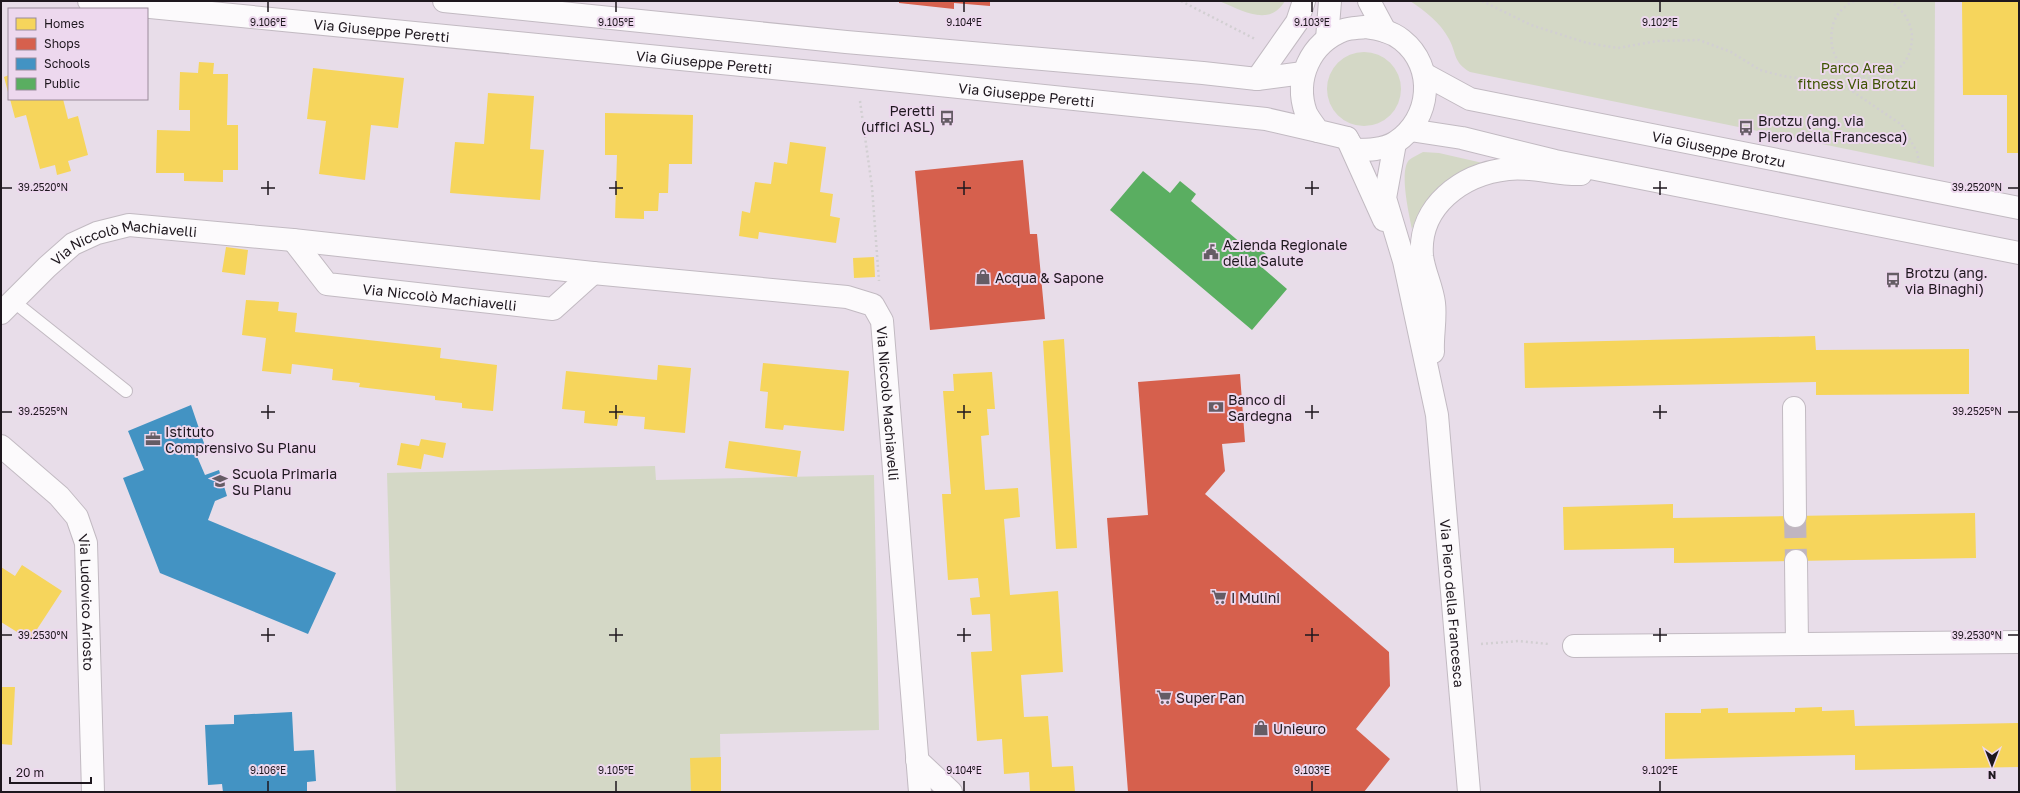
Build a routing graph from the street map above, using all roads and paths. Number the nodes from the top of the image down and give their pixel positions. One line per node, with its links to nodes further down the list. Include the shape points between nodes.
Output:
1 (89, 1): 15 (street, Via Giuseppe Peretti)
2 (444, 1): 17 (street, via 846,42)
3 (1180, 1): 12 (path)
4 (1304, 1): 12 (street, via 1297,22)
5 (1330, 1): 11 (street)
6 (1369, 1): 10 (street)
7 (1482, 1): 18 (path, via 1531,25 1587,43 1618,48 1657,41 1699,40 1731,52 1760,70 1819,81)
8 (1854, 1): 16 (path, via 1840,11 1833,22 1830,36 1832,50 1838,62 1848,72)
9 (1889, 1): 16 (path, via 1901,10 1908,20 1912,33 1907,58 1888,75 1875,78)
10 (1385, 31): 11 (street, via 1365,27 1345,30); 14 (street, via 1402,40 1416,55)
11 (1327, 39): 13 (street, via 1312,54)
12 (1278, 51): 17 (street)
13 (1303, 73): 17 (street); 19 (street, via 1302,93 1306,113)
14 (1424, 74): 20 (street, via 1426,93 1421,113); 24 (street, Via Giuseppe Brotzu, via 1470,99)
15 (843, 75): 19 (street, Via Giuseppe Peretti, via 1266,119); 30 (path, via 844,94 859,94 872,187)
16 (1861, 77): 18 (path)
17 (1257, 79)
18 (1854, 92): 22 (path, via 1902,125 1917,152)
19 (1318, 131): 21 (street)
20 (1403, 136): 21 (street, via 1375,150 1354,150); 23 (street, via 1462,138); 27 (street, Via Piero della Francesca, via 1385,198)
21 (1347, 138): 27 (street, Via Piero della Francesca, via 1370,193)
22 (1919, 168)
23 (1610, 172): 26 (street); 33 (street, Via Piero della Francesca, via 1572,174 1509,168 1465,182 1436,205 1426,222 1422,258 1434,304 1433,342)
24 (2019, 208)
25 (293, 240): 28 (street, Via Niccolò Machiavelli); 28 (street, Via Niccolò Machiavelli, via 327,284 553,309); 29 (street, Via Niccolò Machiavelli, via 129,225 97,233 73,244)
26 (2019, 253)
27 (1404, 261): 33 (street, Via Piero della Francesca)
28 (594, 273): 30 (street, Via Niccolò Machiavelli, via 847,297 873,305)
29 (7, 307): 31 (lane)
30 (882, 321): 41 (street, Via Niccolò Machiavelli)
31 (126, 391)
32 (1794, 408): 35 (street)
33 (1437, 415): 39 (street, Via Piero della Francesca)
34 (1, 446): 42 (street, Via Ludovico Ariosto, via 60,496 77,517 86,543)
35 (1796, 516)
36 (1796, 561): 38 (street)
37 (2019, 642): 38 (street)
38 (1797, 644): 40 (street)
39 (1457, 646): 40 (path, via 1519,641); 45 (street, Via Piero della Francesca)
40 (1574, 646)
41 (917, 760): 43 (street, Via Niccolò Machiavelli); 44 (street)
42 (93, 792)
43 (920, 792)
44 (951, 792)
45 (1469, 792)

